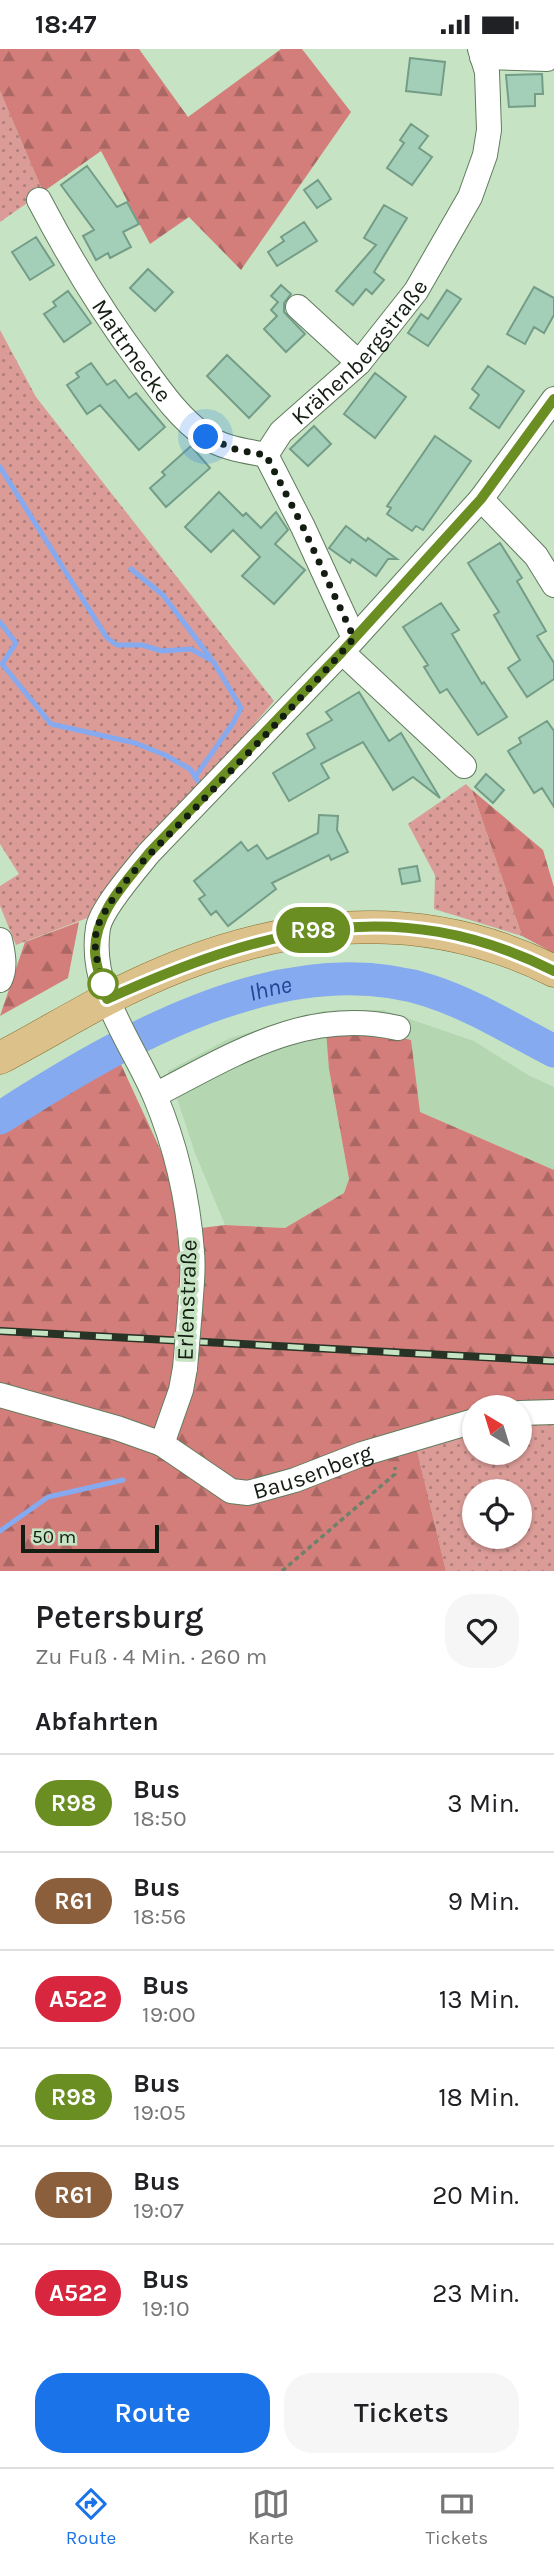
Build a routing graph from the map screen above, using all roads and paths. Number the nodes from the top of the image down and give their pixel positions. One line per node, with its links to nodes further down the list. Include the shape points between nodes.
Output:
1 (481, 53): 2 (street); 5 (street, Krähenbergstraße, via 487,72 489,130 470,197 416,291)
2 (547, 59)
3 (39, 200): 7 (street, Mattmecke, via 66,253 116,331 170,404 206,437 237,450)
4 (298, 307): 5 (street)
5 (359, 363): 7 (street, Krähenbergstraße, via 281,432)
6 (554, 399): 8 (street, Erlenstraße)
7 (266, 455): 10 (street, via 303,527)
8 (481, 499): 9 (street, via 536,556); 10 (street, Erlenstraße)
9 (554, 585)
10 (348, 645): 11 (street); 15 (street, Erlenstraße, via 149,853 98,923 95,953)
11 (464, 766)
12 (0, 940): 14 (street)
13 (554, 971): 15 (main road, via 456,936 406,927 364,926 264,939 163,974)
14 (0, 980)
15 (111, 1007): 17 (main road); 18 (street, Erlenstraße)
16 (398, 1028): 18 (street, via 370,1021 313,1025 259,1042)
17 (0, 1058)
18 (155, 1095): 23 (street, Erlenstraße, bridge, via 182,1173 193,1254 185,1368)
19 (0, 1395): 23 (street)
20 (554, 1412): 21 (street)
21 (532, 1413)
22 (462, 1424): 24 (street, Bausenberg)
23 (162, 1444): 24 (street, Bausenberg, via 231,1491 248,1493)
24 (393, 1444): 25 (path, via 395,1474)
25 (282, 1571)

